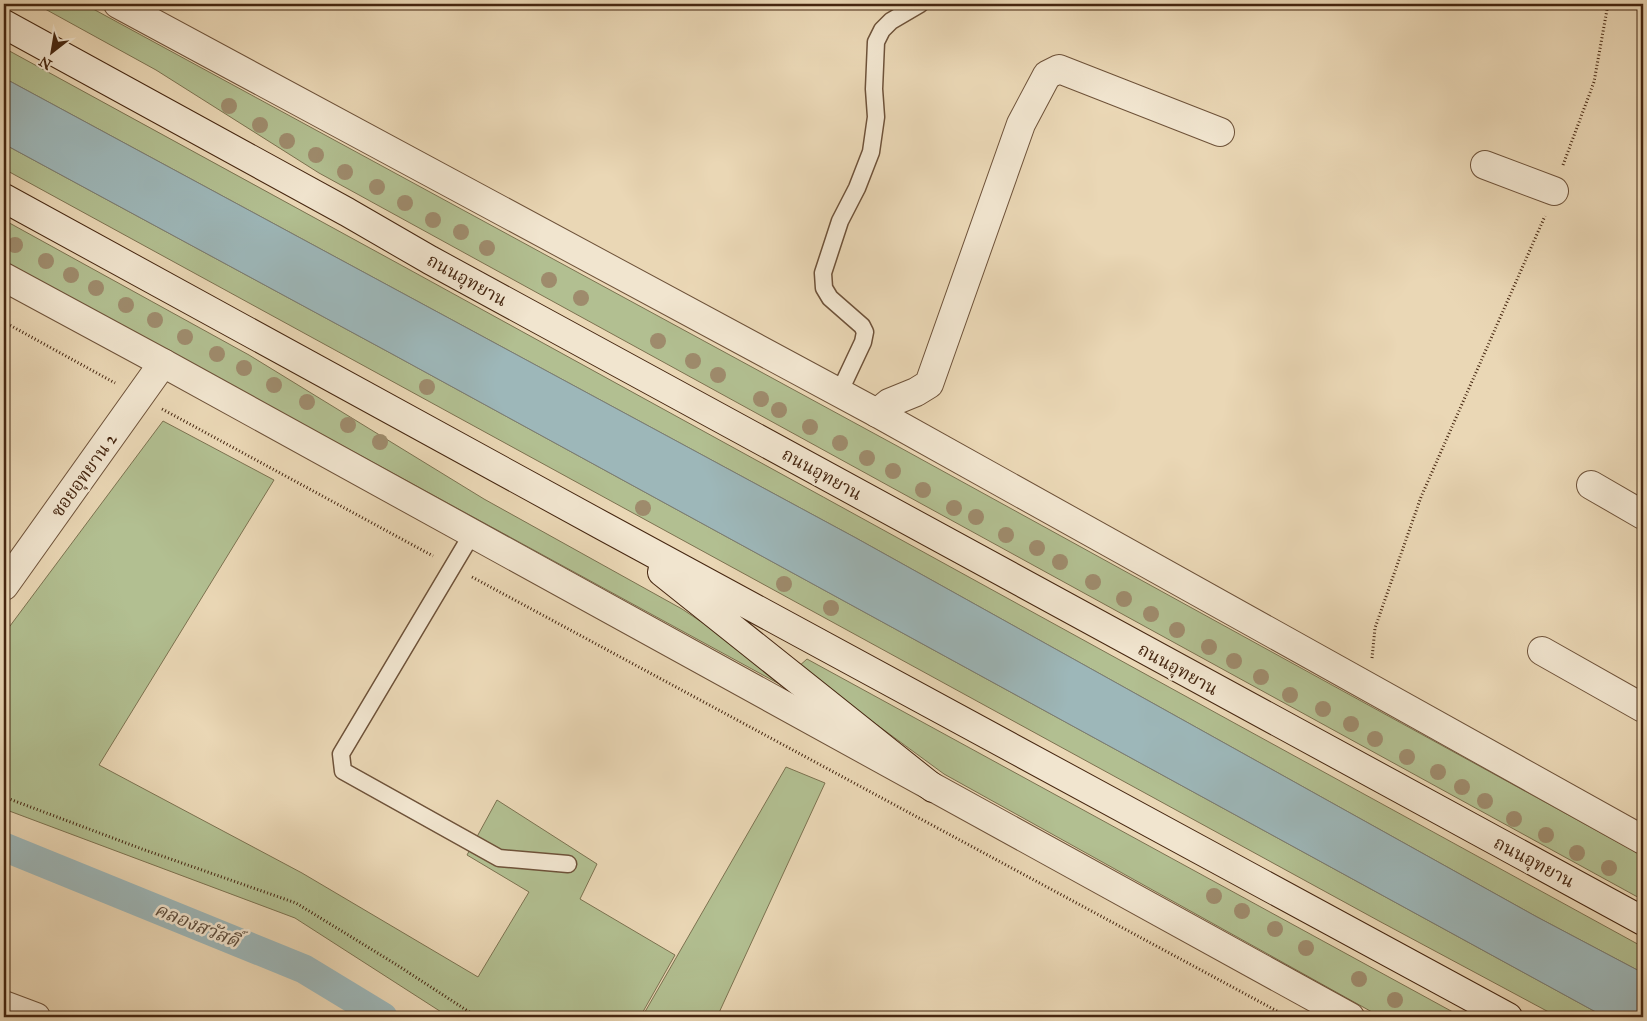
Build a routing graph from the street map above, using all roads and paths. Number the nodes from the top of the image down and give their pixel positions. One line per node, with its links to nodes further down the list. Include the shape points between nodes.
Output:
1 (118, 4): 12 (street)
2 (920, 4): 12 (lane, via 891,21 876,42 876,117 871,152 858,188 840,221 823,273 824,288 830,298 865,332)
3 (1608, 4): 7 (path, via 1594,82)
4 (4, 24): 28 (street, ถนนอุทยาน)
5 (1220, 132): 14 (street, via 1059,69 1047,75 1020,124 929,384 889,403)
6 (1485, 165): 7 (street)
7 (1554, 191): 22 (path, via 1422,497 1376,628)
8 (4, 198): 17 (street)
9 (4, 277): 11 (street)
10 (4, 322): 13 (path)
11 (163, 363): 13 (street, ซอยอุทยาน 2); 18 (street)
12 (840, 392): 14 (street)
13 (139, 397): 19 (path); 20 (street, ซอยอุทยาน 2)
14 (877, 413): 22 (street)
15 (1591, 485): 16 (street)
16 (1643, 515)
17 (603, 526): 24 (street); 34 (street)
18 (472, 534): 19 (lane); 24 (street)
19 (452, 566): 27 (lane, via 341,754 343,771 499,858); 32 (path)
20 (4, 586)
21 (1542, 651): 23 (street)
22 (1369, 688): 26 (street)
23 (1643, 708)
24 (933, 788): 33 (street)
25 (4, 797): 31 (path, via 142,850 296,903)
26 (1643, 840)
27 (568, 864)
28 (1643, 921)
29 (4, 1005): 30 (street)
30 (36, 1017)
31 (477, 1017)
32 (1288, 1017)
33 (1350, 1017)
34 (1508, 1017)

